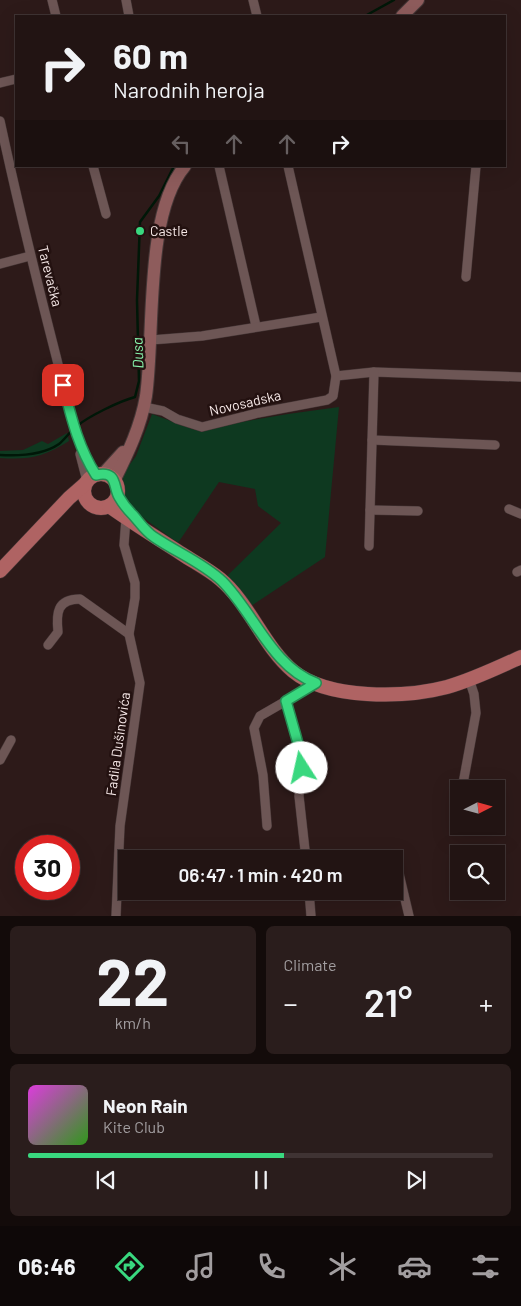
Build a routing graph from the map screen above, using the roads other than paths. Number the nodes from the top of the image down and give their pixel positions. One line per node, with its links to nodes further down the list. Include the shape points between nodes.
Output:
1 (52, 0): 5 (street)
2 (126, 0): 6 (street)
3 (253, 0): 7 (street)
4 (418, 0): 8 (main road)
5 (56, 15)
6 (130, 15)
7 (257, 15)
8 (403, 15)
9 (15, 79): 10 (street)
10 (0, 83)
11 (0, 121): 18 (street, Tarevačka)
12 (93, 167): 17 (street)
13 (184, 167): 23 (main road, via 171,189 161,220 155,256)
14 (218, 167): 22 (street)
15 (288, 167): 21 (street)
16 (476, 167): 20 (street)
17 (106, 214)
18 (30, 256): 19 (street); 30 (street, Tarevačka, via 75,429)
19 (0, 264)
20 (466, 277)
21 (321, 317): 22 (street); 25 (street)
22 (256, 326): 23 (street, via 202,336)
23 (151, 340): 27 (main road)
24 (374, 372): 25 (street); 26 (street); 28 (street)
25 (336, 376): 27 (street, Novosadska, via 333,396 327,400 202,427)
26 (521, 377)
27 (144, 407): 30 (main road, via 130,451)
28 (372, 440): 29 (street); 33 (street)
29 (495, 445)
30 (97, 479): 31 (main road, via 117,486); 32 (main road, via 84,494); 37 (main road, via 68,498)
31 (113, 500): 32 (main road, via 98,508); 38 (main road); 39 (main road)
32 (88, 503): 37 (main road, via 72,504)
33 (370, 510): 35 (street); 40 (street)
34 (510, 510): 36 (street)
35 (418, 511)
36 (521, 514)
37 (54, 515): 41 (main road)
38 (126, 518): 39 (main road); 42 (street, Fadila Dušinovića, via 124,545 135,598)
39 (152, 536): 46 (main road, via 220,579 292,670)
40 (369, 546)
41 (0, 571)
42 (129, 634): 43 (street, via 80,599 70,599 57,611 58,632); 55 (street, Fadila Dušinovića, via 140,683 120,826)
43 (48, 645)
44 (521, 657): 45 (main road)
45 (469, 679): 46 (main road, via 412,694 360,694); 50 (street, via 476,713)
46 (316, 683): 47 (street)
47 (286, 701): 51 (street, via 260,716 254,728 263,775); 52 (street, via 301,754 299,796)
48 (11, 740): 49 (street)
49 (0, 760)
50 (464, 780)
51 (267, 826)
52 (305, 850)
53 (403, 891): 57 (street)
54 (310, 900): 56 (street)
55 (116, 916)
56 (311, 916)
57 (409, 916)

